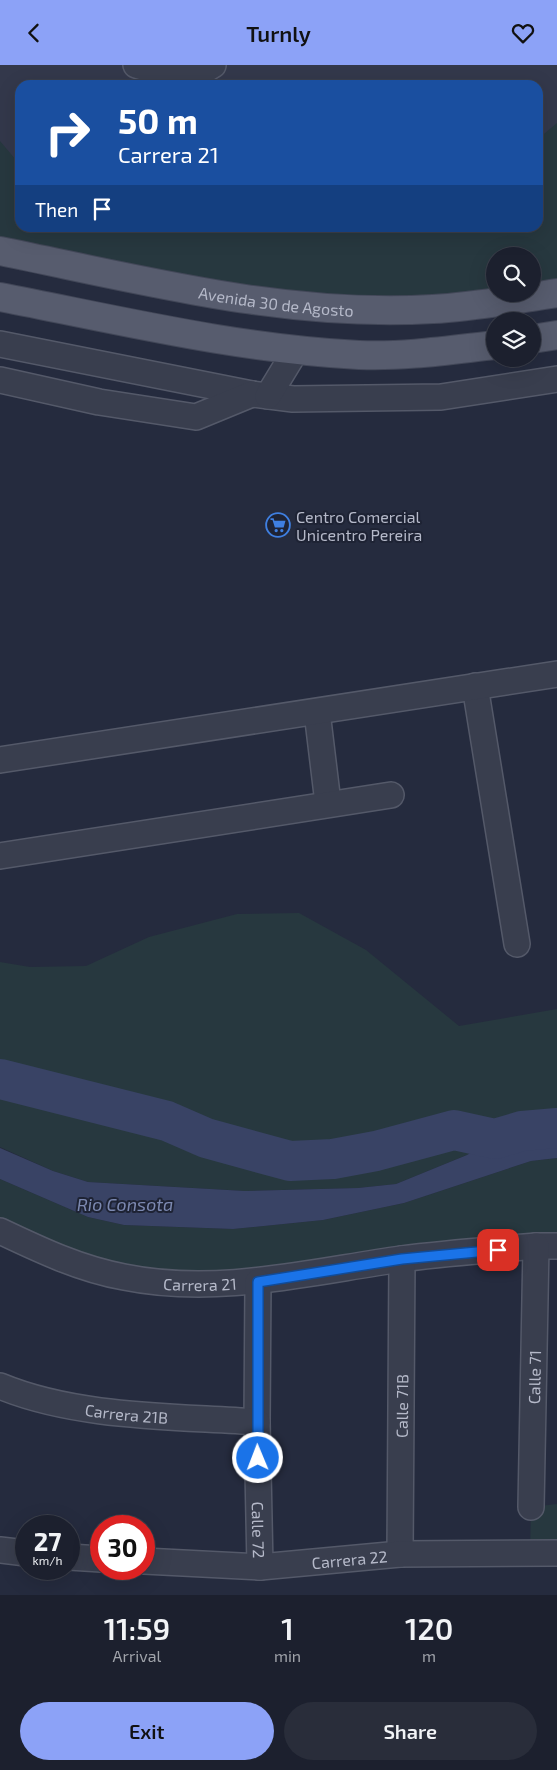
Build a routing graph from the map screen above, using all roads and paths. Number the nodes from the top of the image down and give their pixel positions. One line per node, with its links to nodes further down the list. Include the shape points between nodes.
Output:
1 (136, 65): 2 (street, via 185,77 202,73)
2 (213, 65)
3 (0, 251): 4 (main road, Avenida 30 de Agosto, via 234,298 298,305 433,309)
4 (557, 293)
5 (0, 297): 10 (main road, via 227,342)
6 (557, 335): 7 (main road)
7 (541, 338)
8 (0, 344): 13 (street)
9 (486, 346): 10 (main road, via 360,355)
10 (296, 349): 13 (street)
11 (0, 379): 13 (street, via 99,402 196,417)
12 (557, 379): 13 (street, via 441,397 293,399)
13 (260, 395)
14 (556, 678): 15 (street)
15 (475, 687): 16 (street); 21 (street)
16 (317, 712): 17 (street); 19 (street)
17 (0, 760)
18 (391, 795): 19 (street)
19 (328, 803): 20 (street)
20 (0, 856)
21 (517, 944)
22 (0, 1231): 25 (street, Carrera 21, via 64,1260 125,1278 201,1286)
23 (547, 1246): 24 (street, Carrera 21); 28 (street, Calle 71)
24 (402, 1259): 25 (street, Carrera 21); 32 (street, Calle 71B)
25 (258, 1282): 27 (street, Calle 72)
26 (0, 1385): 27 (street, Carrera 21B, via 20,1394 71,1407)
27 (257, 1422): 34 (street, Calle 72)
28 (531, 1507)
29 (0, 1550): 30 (street)
30 (15, 1552)
31 (557, 1553): 32 (street, Carrera 22)
32 (400, 1554): 34 (street, Carrera 22)
33 (155, 1562): 34 (street, Carrera 22)
34 (260, 1567)

